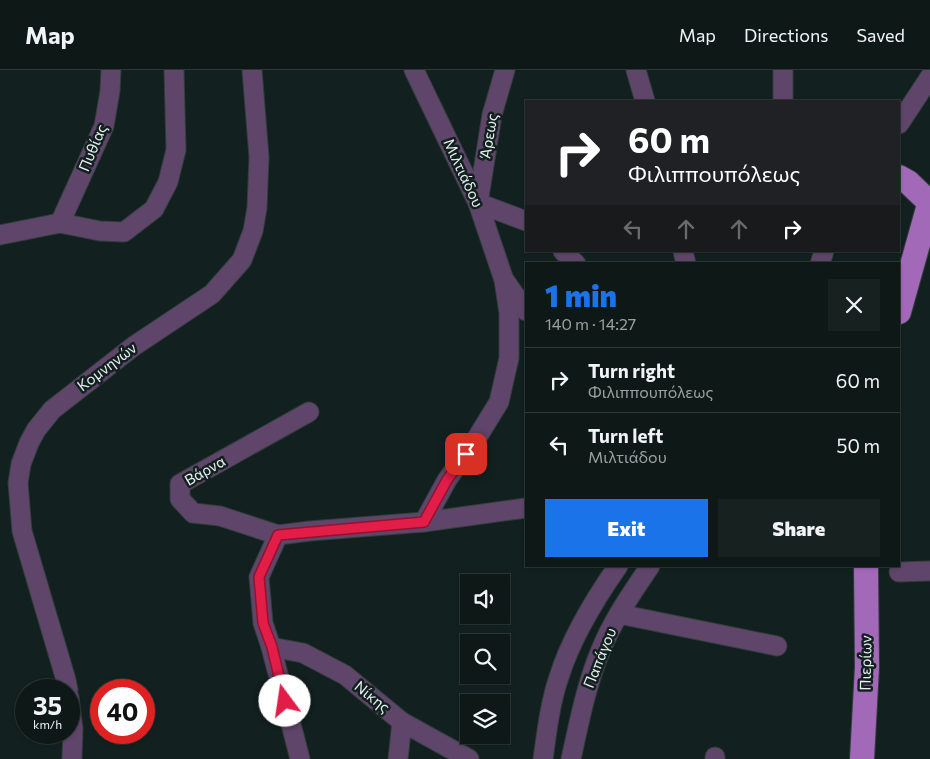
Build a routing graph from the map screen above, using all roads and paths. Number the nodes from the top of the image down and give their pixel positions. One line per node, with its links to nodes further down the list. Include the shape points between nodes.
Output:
1 (111, 70): 16 (street, Πυθίας, via 104,126)
2 (174, 70): 16 (street, via 176,150 168,182 154,209 124,232 100,231)
3 (252, 70): 35 (street, Κομνηνών, via 259,157 257,208 253,231 242,260 212,294 134,346 52,410 32,436 21,464 18,483 22,531)
4 (414, 70): 14 (street, Μιλτιάδου)
5 (505, 70): 14 (street, Άρεως, via 492,115)
6 (636, 70): 9 (street)
7 (783, 70): 10 (street)
8 (930, 77): 11 (street)
9 (645, 100)
10 (783, 100)
11 (900, 122)
12 (900, 178): 13 (main road)
13 (930, 202): 21 (main road)
14 (478, 203): 15 (street); 20 (street, Μιλτιάδου)
15 (525, 221)
16 (60, 222): 17 (street)
17 (0, 235)
18 (564, 252): 19 (street)
19 (574, 262)
20 (504, 280): 22 (street, Μιλτιάδου); 25 (street, Μιλτιάδου, via 509,312 509,358 499,402 447,480)
21 (900, 308)
22 (525, 310)
23 (309, 412): 26 (street, Βάρνα, via 180,484 180,499 193,513 220,516)
24 (525, 508): 25 (street)
25 (424, 522): 26 (street)
26 (278, 535): 34 (street, via 259,577 263,623)
27 (617, 567): 42 (street, Παπάγου, via 601,590 568,652 551,706)
28 (649, 567): 32 (street, Παπάγου)
29 (866, 567): 44 (main road, Πιερίων)
30 (930, 571): 31 (street)
31 (899, 572)
32 (619, 614): 33 (street); 43 (street, Παπάγου, via 600,651 584,698)
33 (776, 646)
34 (272, 647): 36 (street, Νίκης, via 303,653 345,675); 39 (street)
35 (66, 679)
36 (402, 722): 40 (street); 41 (street, Νίκης)
37 (73, 744): 38 (street)
38 (72, 759)
39 (300, 759)
40 (398, 759)
41 (469, 759)
42 (542, 759)
43 (571, 759)
44 (862, 759)

